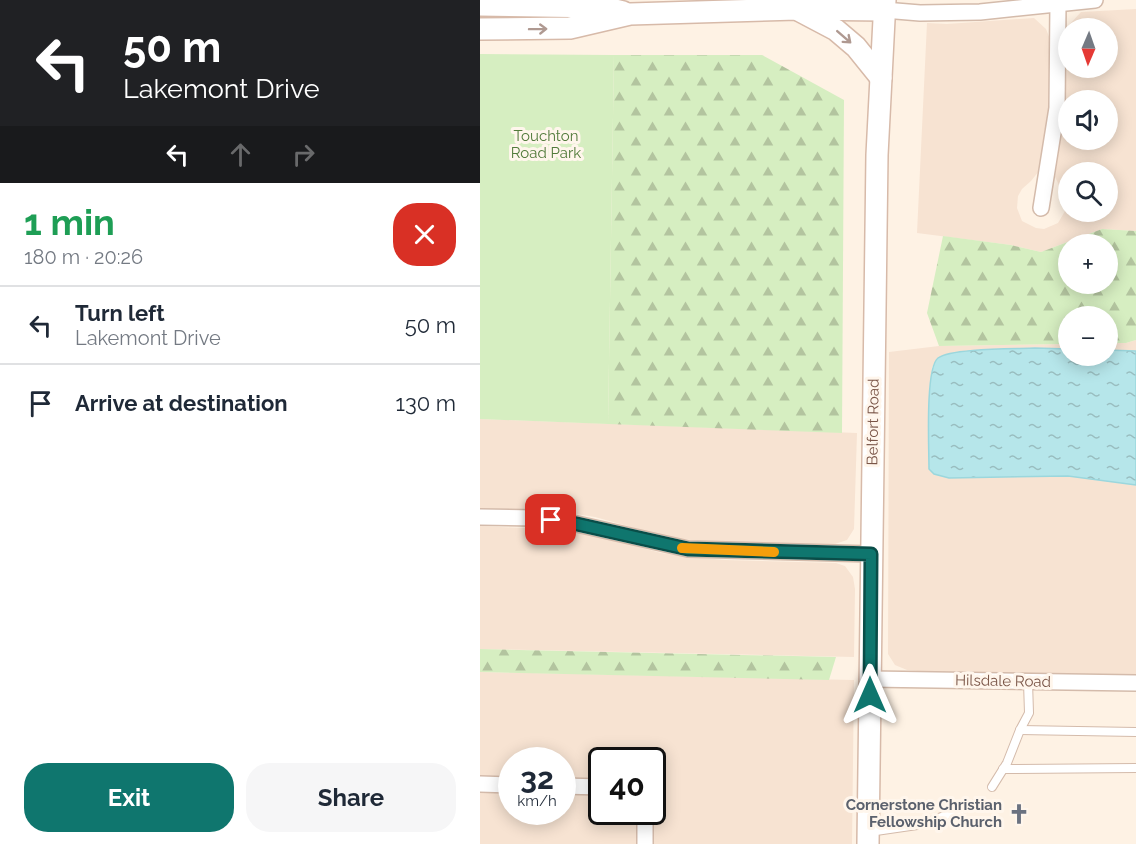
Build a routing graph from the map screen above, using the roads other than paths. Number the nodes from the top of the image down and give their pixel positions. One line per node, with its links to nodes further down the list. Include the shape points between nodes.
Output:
1 (819, 0): 6 (street)
2 (1095, 0): 3 (street)
3 (1058, 3): 5 (street, via 980,12 920,13); 10 (street, via 1057,108)
4 (480, 5): 7 (street, via 603,7)
5 (885, 5): 6 (street); 9 (street, Belfort Road)
6 (797, 9): 7 (street); 9 (street, one-way to 9, via 836,30)
7 (630, 14): 8 (street, one-way to 7, via 570,28)
8 (480, 29)
9 (881, 78): 12 (street, Belfort Road)
10 (1041, 208)
11 (480, 517): 12 (street, via 568,522 688,549)
12 (871, 554): 13 (street, Belfort Road)
13 (870, 680): 14 (street, Hilsdale Road); 25 (street, Belfort Road)
14 (1028, 682): 15 (street, Hilsdale Road); 16 (lane, via 1029,713)
15 (1136, 683)
16 (1020, 730): 17 (lane); 19 (lane)
17 (1136, 732)
18 (1136, 768): 19 (lane)
19 (1003, 769): 22 (lane)
20 (480, 784): 21 (street)
21 (498, 785)
22 (992, 787)
23 (977, 803): 25 (lane, via 924,824)
24 (645, 825): 26 (street)
25 (868, 838)
26 (645, 844)

